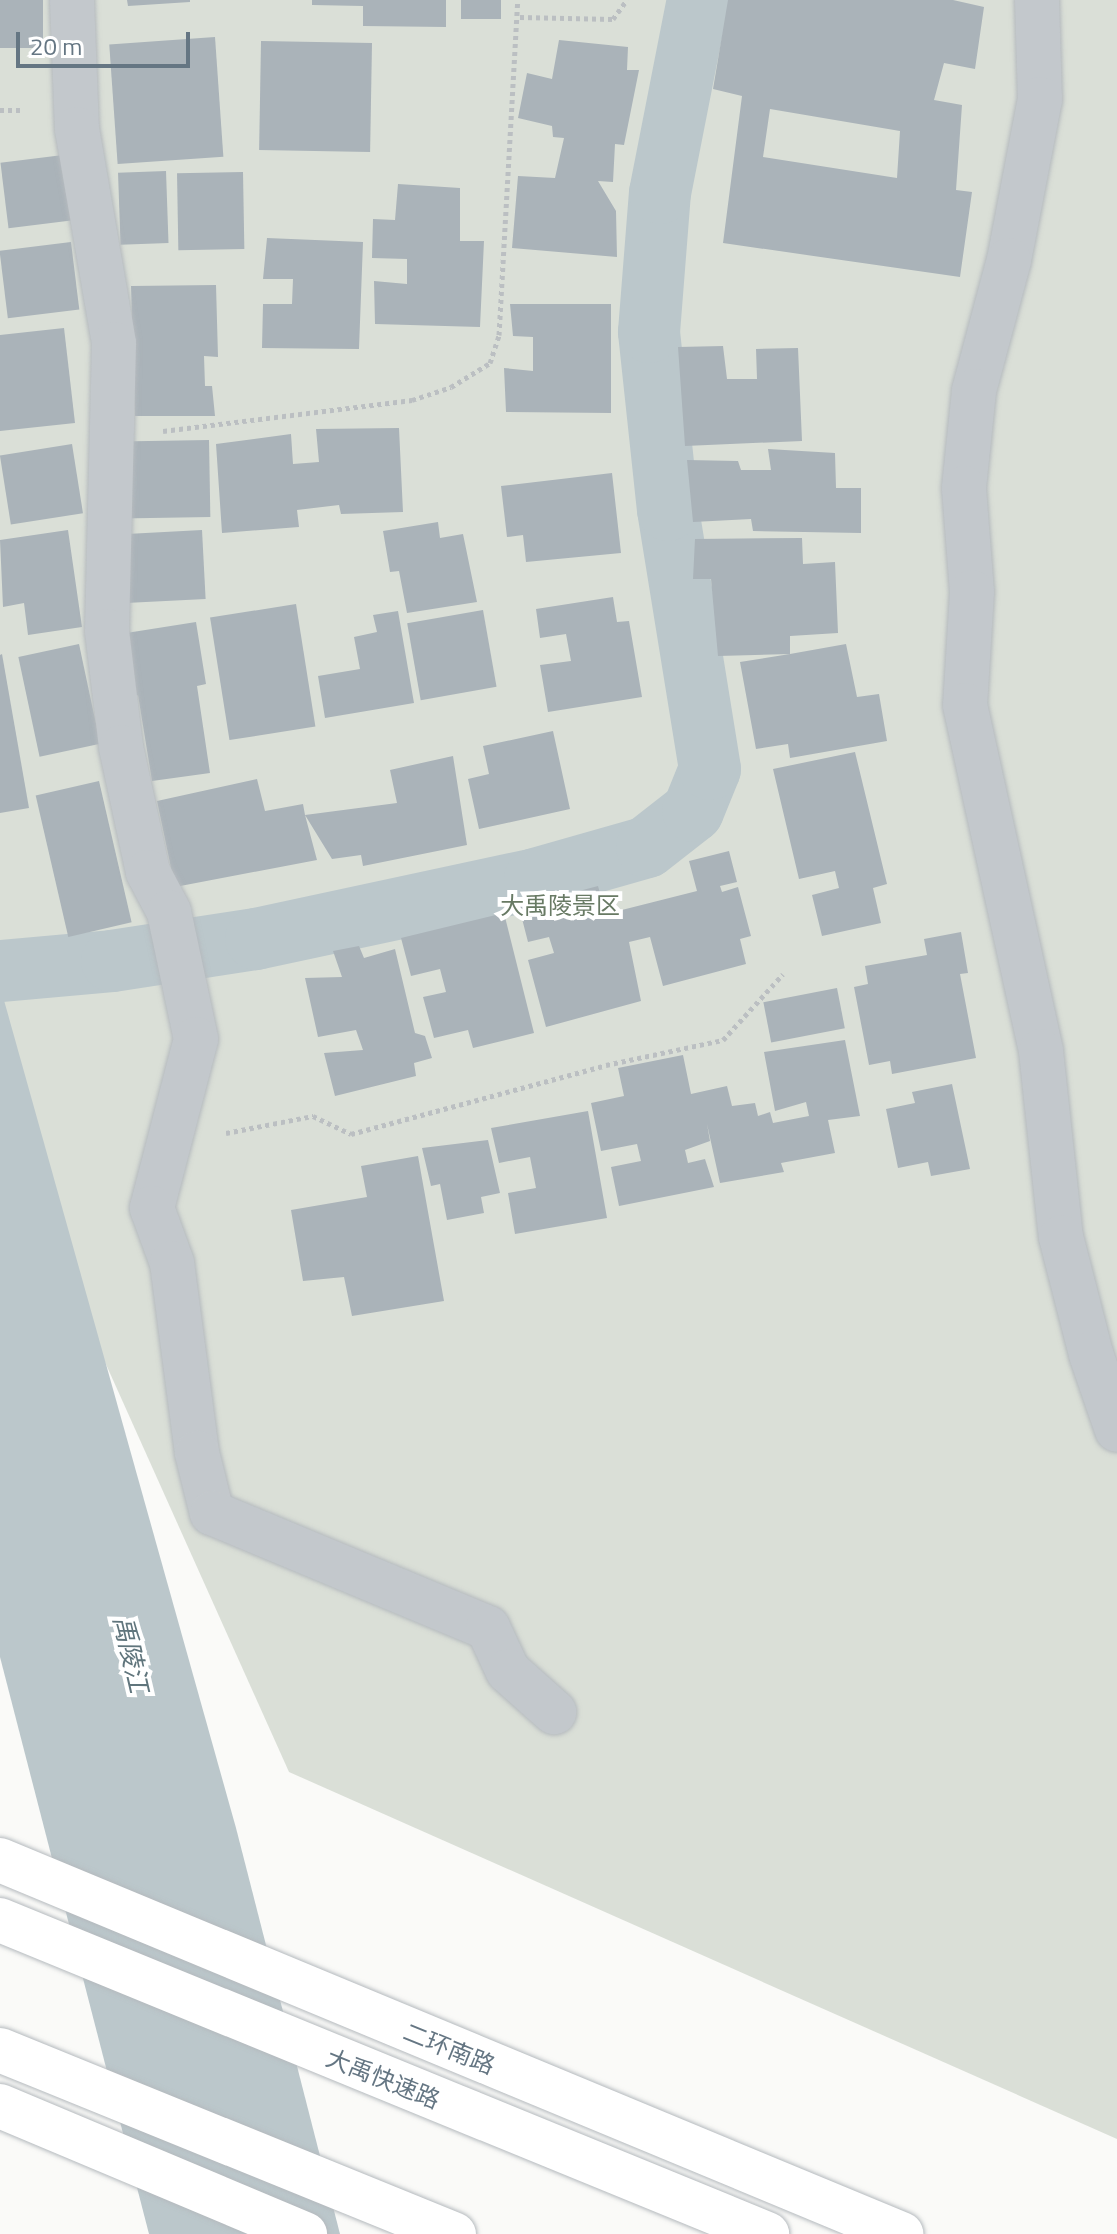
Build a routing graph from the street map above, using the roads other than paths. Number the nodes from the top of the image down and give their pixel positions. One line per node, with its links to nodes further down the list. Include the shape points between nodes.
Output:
1 (72, 0): 4 (street, via 77,129 114,344 107,631 119,732 148,872 169,912 196,1039 152,1208 172,1263 197,1453 212,1513 488,1628 508,1671)
2 (1037, 0): 3 (street, via 1040,99 1009,260 974,391 964,488 972,592 965,705 1041,1051 1061,1237)
3 (1117, 1430)
4 (554, 1712)
5 (16, 1866): 12 (main road, 二环南路)
6 (19, 1928): 11 (main road, 大禹快速路)
7 (0, 2050): 10 (main road)
8 (0, 2106): 9 (main road)
9 (305, 2234)
10 (454, 2234)
11 (767, 2234)
12 (901, 2234)

